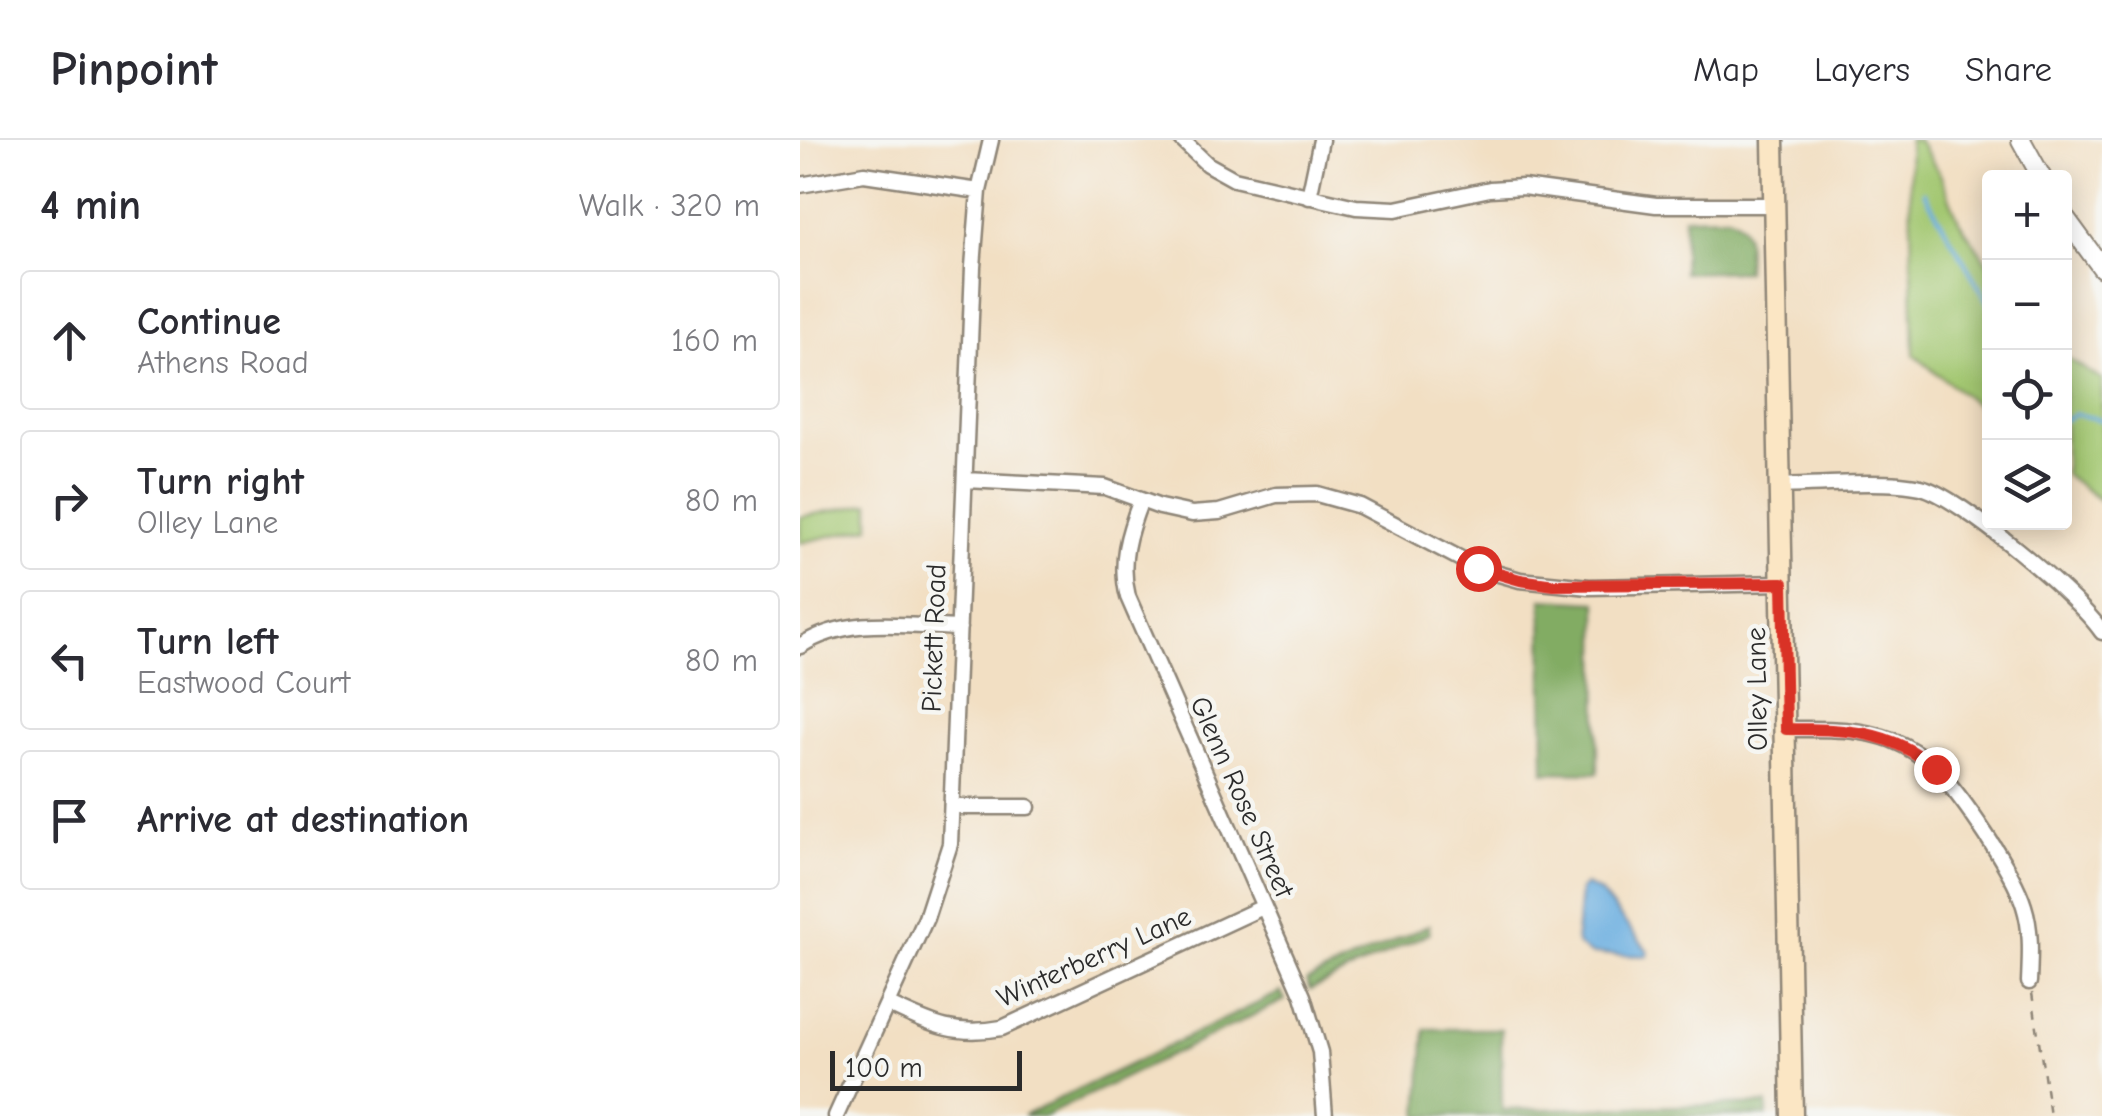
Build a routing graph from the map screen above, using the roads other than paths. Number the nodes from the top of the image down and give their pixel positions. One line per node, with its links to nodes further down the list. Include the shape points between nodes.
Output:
1 (991, 140): 8 (street, Pickett Road)
2 (1182, 140): 9 (street, via 1234,179)
3 (1321, 140): 9 (street)
4 (1773, 140): 10 (main road, Olley Lane)
5 (2021, 140): 6 (street)
6 (2038, 170)
7 (800, 184): 8 (street, via 864,174)
8 (979, 191): 13 (street, Pickett Road)
9 (1309, 197): 10 (street, via 1396,209 1523,187 1656,204)
10 (1774, 205): 14 (main road, Olley Lane)
11 (2072, 227): 12 (street)
12 (2102, 268)
13 (966, 480): 15 (street, via 1105,487); 17 (street, Pickett Road)
14 (1781, 486): 16 (main road, Olley Lane); 18 (street, via 1906,485 1936,491 2068,592)
15 (1140, 500): 16 (street, via 1208,514 1276,496 1316,494 1360,506 1478,568 1554,585); 23 (street, Glenn Rose Street, via 1125,548 1128,597)
16 (1783, 583): 20 (main road, Olley Lane)
17 (960, 628): 19 (street, via 858,624); 21 (street, Pickett Road)
18 (2102, 632)
19 (800, 646)
20 (1786, 729): 24 (street, via 1878,735 1936,769 2020,895 2028,921); 28 (main road, Olley Lane)
21 (954, 807): 22 (street); 25 (street, Pickett Road, via 941,880)
22 (1028, 808)
23 (1263, 907): 25 (street, Winterberry Lane, via 1002,1028 946,1030); 27 (street, Glenn Rose Street, via 1314,1029)
24 (2029, 982)
25 (887, 1004): 26 (street, Pickett Road)
26 (836, 1116)
27 (1324, 1116)
28 (1792, 1116)

